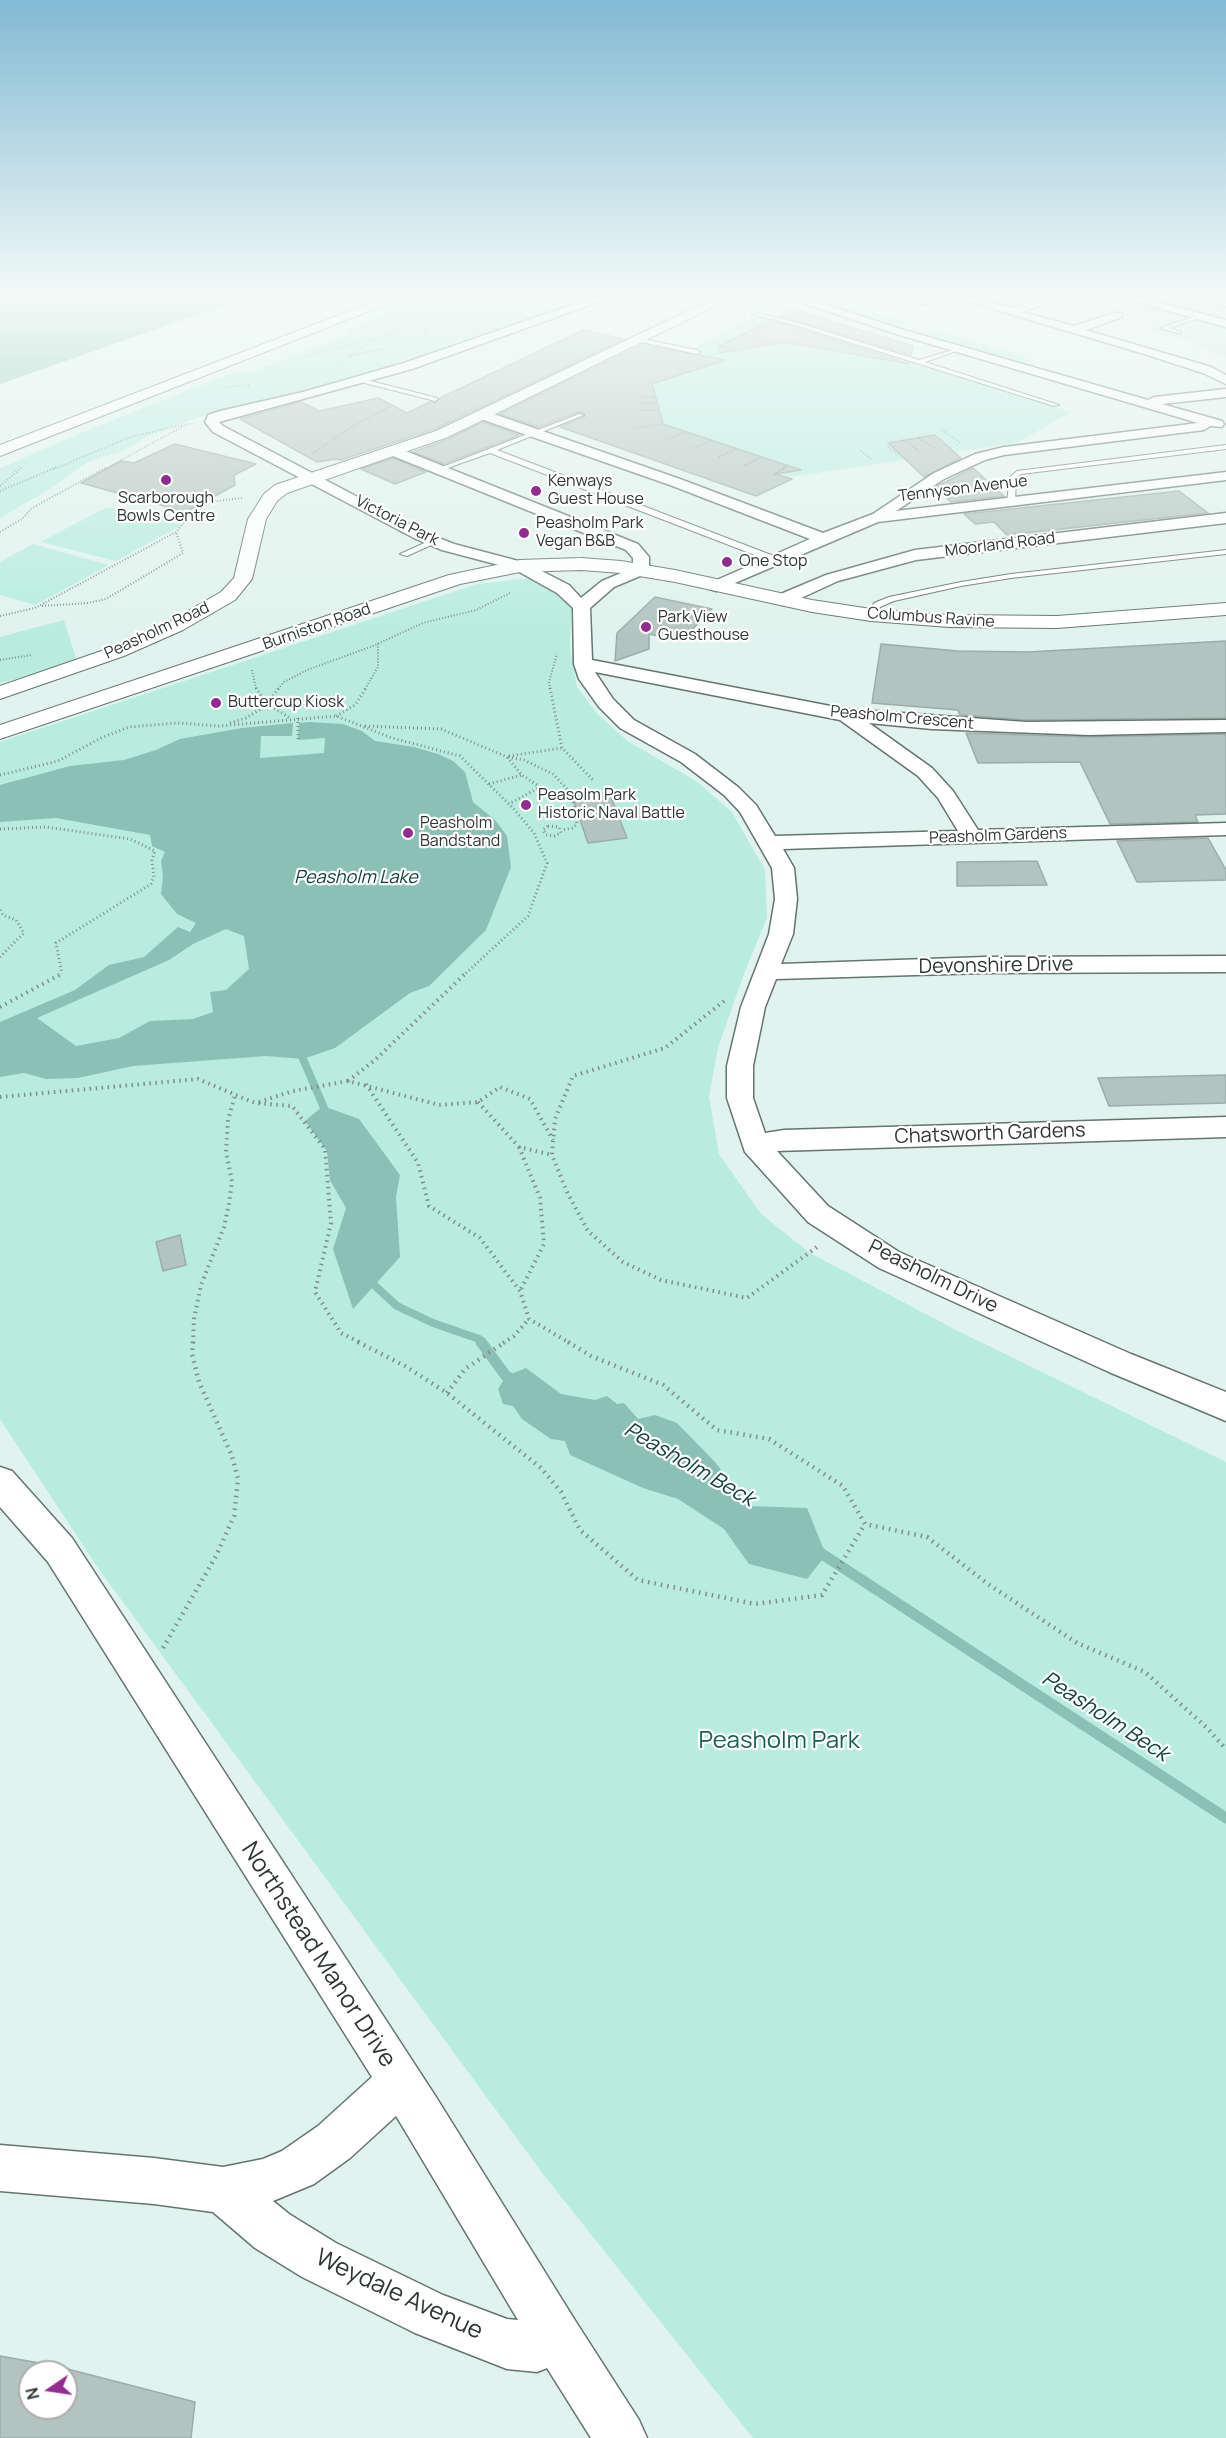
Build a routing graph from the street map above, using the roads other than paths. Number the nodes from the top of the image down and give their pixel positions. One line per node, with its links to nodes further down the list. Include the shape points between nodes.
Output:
1 (104, 411): 10 (main road)
2 (238, 411): 15 (street, Victoria Park, via 213,418 212,422)
3 (492, 411): 5 (main road)
4 (1170, 411): 7 (street)
5 (483, 415): 8 (street); 12 (main road)
6 (581, 415): 8 (lane)
7 (1222, 424): 18 (street, via 1026,447 980,457 939,476)
8 (538, 433): 11 (lane); 19 (street)
9 (1226, 447): 16 (lane, via 1019,472 1013,477)
10 (0, 451)
11 (492, 451): 13 (lane); 23 (lane)
12 (393, 452): 13 (street); 15 (main road)
13 (440, 469): 24 (street, via 632,547 641,557)
14 (1226, 476): 16 (street, Tennyson Avenue)
15 (312, 477): 20 (street, Victoria Park); 32 (main road, Peasholm Road, via 281,489 270,498 257,519 243,579 228,596 176,626 117,652)
16 (1011, 502): 18 (street, Tennyson Avenue)
17 (1226, 518): 27 (street, Moorland Road, via 915,555 832,578)
18 (872, 520): 19 (street, Tennyson Avenue)
19 (825, 539): 23 (street, Tennyson Avenue)
20 (434, 542): 22 (lane); 25 (street, Victoria Park)
21 (1226, 552): 30 (lane, via 961,584 892,599 877,606)
22 (404, 554)
23 (776, 560): 26 (street, Tennyson Avenue)
24 (641, 570): 25 (main road, Burniston Road, via 581,564); 26 (main road, Columbus Ravine); 28 (street, via 608,584)
25 (530, 571): 28 (street, via 563,589); 35 (main road, Burniston Road, via 456,579)
26 (716, 586): 27 (main road, Columbus Ravine)
27 (782, 600): 30 (main road, Columbus Ravine)
28 (581, 607): 31 (street, Peasholm Drive)
29 (1226, 609): 30 (main road, Columbus Ravine, via 1022,623)
30 (871, 615)
31 (583, 652): 33 (street, Peasholm Crescent); 38 (street, Peasholm Drive, via 595,689 616,714 644,735 688,758 731,791 749,809)
32 (1, 693)
33 (846, 715): 34 (street, Peasholm Crescent, via 1037,728); 37 (street, via 925,772 946,795)
34 (1226, 726)
35 (0, 732)
36 (1226, 829): 37 (street, Peasholm Gardens)
37 (972, 837): 38 (street, Peasholm Gardens)
38 (769, 843): 40 (street, Peasholm Drive, via 783,868 786,899 781,934)
39 (1226, 964): 40 (street, Devonshire Drive, via 985,965)
40 (765, 972): 42 (street, Peasholm Drive, via 740,1066 740,1098)
41 (1226, 1127): 42 (street, Chatsworth Gardens, via 784,1140)
42 (755, 1145): 43 (street, Peasholm Drive, via 818,1214 889,1260)
43 (1226, 1407)
44 (0, 1482): 45 (street, Northstead Manor Drive, via 60,1550)
45 (400, 2082): 47 (street, via 298,2169 263,2182); 48 (street, Northstead Manor Drive)
46 (0, 2168): 47 (street)
47 (223, 2190): 48 (street, Weydale Avenue, via 272,2230 320,2260 432,2316 507,2344 537,2347)
48 (558, 2340): 49 (street, Northstead Manor Drive)
49 (621, 2438)

